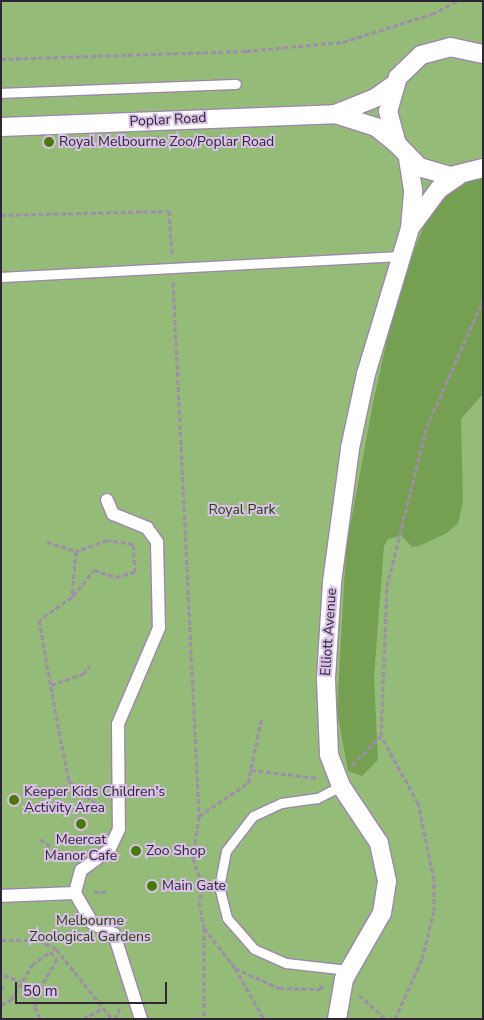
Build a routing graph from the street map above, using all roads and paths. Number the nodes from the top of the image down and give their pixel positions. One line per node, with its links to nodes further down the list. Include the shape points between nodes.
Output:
1 (456, 1): 3 (path, via 432,14 343,42 246,51)
2 (477, 50): 5 (street, Poplar Road, via 443,48 421,55)
3 (1, 59)
4 (236, 84): 6 (lane)
5 (394, 84): 7 (street, Poplar Road, via 375,98); 9 (street, via 388,118)
6 (1, 93)
7 (335, 114): 8 (street, Poplar Road); 9 (street, Poplar Road, via 369,123)
8 (1, 127)
9 (397, 144): 10 (street)
10 (408, 159): 12 (street, via 431,172); 14 (street, Elliott Avenue, via 413,190)
11 (483, 168): 12 (street)
12 (458, 176): 14 (street, Elliott Avenue, via 440,189)
13 (1, 215): 16 (path, via 169,211)
14 (410, 228): 15 (street, Elliott Avenue)
15 (400, 256): 16 (lane); 28 (street, Elliott Avenue, via 366,374 335,545 326,724 328,754)
16 (172, 270): 17 (lane); 29 (path)
17 (1, 277)
18 (483, 300): 51 (path, via 427,426 387,586 382,736 418,803 434,880 434,911 422,959)
19 (107, 500): 30 (street, via 113,514 151,532 158,552 159,628 124,701 116,735)
20 (47, 542): 21 (path)
21 (76, 551): 22 (path); 22 (path, via 107,540 134,544 135,572 116,577 94,570)
22 (72, 597): 24 (path, via 39,620)
23 (90, 666): 24 (path, via 83,674)
24 (51, 685): 30 (path, via 69,781 93,806)
25 (262, 717): 26 (path)
26 (251, 770): 27 (path); 29 (path, via 248,783 237,794)
27 (315, 779)
28 (340, 786): 38 (street, Elliott Avenue, via 379,843 387,881 382,913); 38 (lane, via 317,798 281,803 252,816 229,843 218,886 230,924 254,949 286,963)
29 (199, 816): 35 (path, via 193,858 201,887 199,902)
30 (120, 819): 32 (street, via 108,850)
31 (40, 839): 32 (path)
32 (81, 870): 33 (street)
33 (75, 894): 34 (street); 47 (street, via 87,919 114,934)
34 (1, 896)
35 (204, 928): 37 (path); 48 (path)
36 (1, 940): 43 (path, via 39,940 56,949)
37 (235, 968): 41 (path, via 278,988); 49 (path)
38 (348, 970): 50 (street, Elliott Avenue)
39 (4, 975): 40 (path)
40 (20, 981): 42 (path, via 13,998); 44 (path, via 46,952 57,959 37,994 34,1007)
41 (330, 985)
42 (1, 1005)
43 (103, 1008): 45 (path); 46 (path)
44 (40, 1019)
45 (83, 1019)
46 (112, 1019)
47 (141, 1019)
48 (204, 1019)
49 (264, 1019)
50 (337, 1019)
51 (395, 1019)

